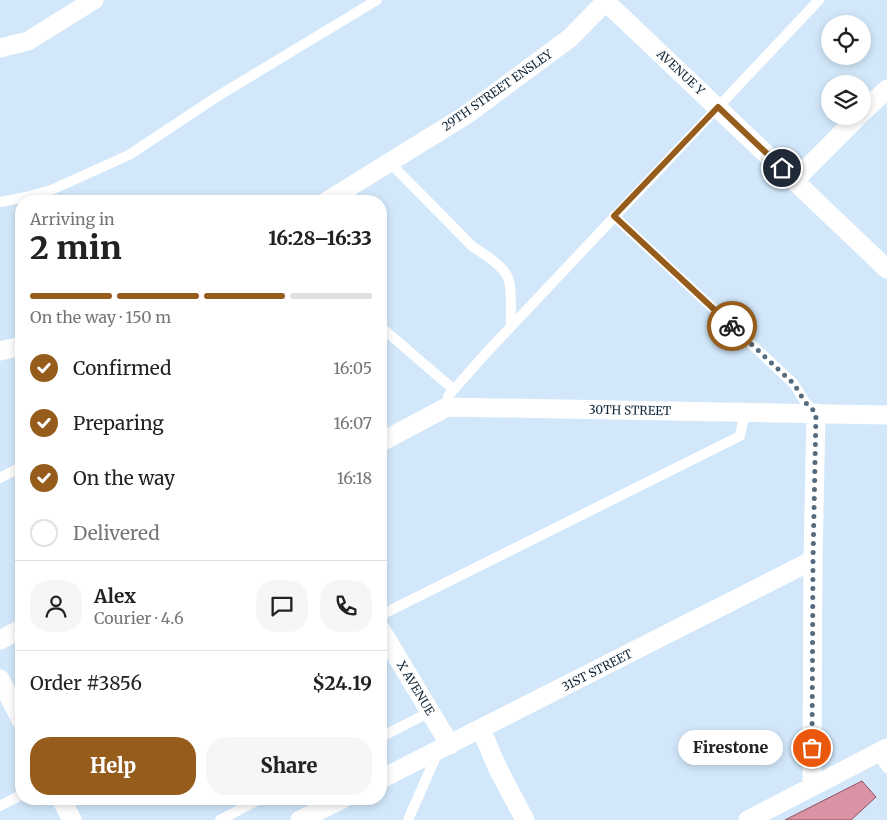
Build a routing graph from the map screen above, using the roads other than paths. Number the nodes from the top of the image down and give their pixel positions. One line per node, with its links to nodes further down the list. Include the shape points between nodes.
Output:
1 (94, 0): 5 (street, via 28,41)
2 (377, 0): 12 (lane, via 218,96 129,155)
3 (819, 0): 8 (lane)
4 (606, 1): 8 (street, AVENUE Y); 10 (street, 29TH STREET ENSLEY, via 570,38 474,109)
5 (0, 48)
6 (887, 89): 7 (street)
7 (871, 104)
8 (718, 107): 11 (street, AVENUE Y); 16 (lane)
9 (850, 125): 11 (street)
10 (388, 162): 13 (street, 29TH STREET ENSLEY); 18 (lane, via 473,247 506,273)
11 (795, 180): 17 (street, AVENUE Y)
12 (33, 195)
13 (336, 195)
14 (15, 199): 15 (lane)
15 (0, 202)
16 (614, 216): 18 (lane); 24 (lane, via 794,384)
17 (887, 269)
18 (511, 326): 22 (lane)
19 (387, 333): 22 (lane)
20 (15, 347): 21 (street)
21 (0, 351)
22 (450, 398): 23 (street, 30TH STREET); 26 (street, 30TH STREET)
23 (745, 412): 24 (street, 30TH STREET); 30 (lane, via 740,436)
24 (816, 413): 25 (street, 30TH STREET); 29 (street)
25 (887, 415)
26 (387, 438)
27 (15, 470): 28 (lane)
28 (0, 478)
29 (813, 560): 37 (street, 31ST STREET); 42 (street)
30 (387, 612)
31 (15, 632): 32 (street)
32 (0, 640)
33 (387, 640): 36 (street, X AVENUE)
34 (0, 679): 35 (street)
35 (15, 708)
36 (430, 712): 38 (lane); 39 (street, X AVENUE)
37 (481, 729): 39 (street, 31ST STREET); 52 (street)
38 (387, 734)
39 (444, 748): 41 (street, 31ST STREET); 51 (lane)
40 (884, 757): 42 (street)
41 (387, 776)
42 (812, 786): 53 (street)
43 (15, 799): 47 (lane)
44 (64, 805): 48 (street)
45 (249, 805): 49 (lane)
46 (330, 805): 50 (street)
47 (0, 806)
48 (72, 820)
49 (220, 820)
50 (300, 820)
51 (408, 820)
52 (525, 820)
53 (748, 820)

